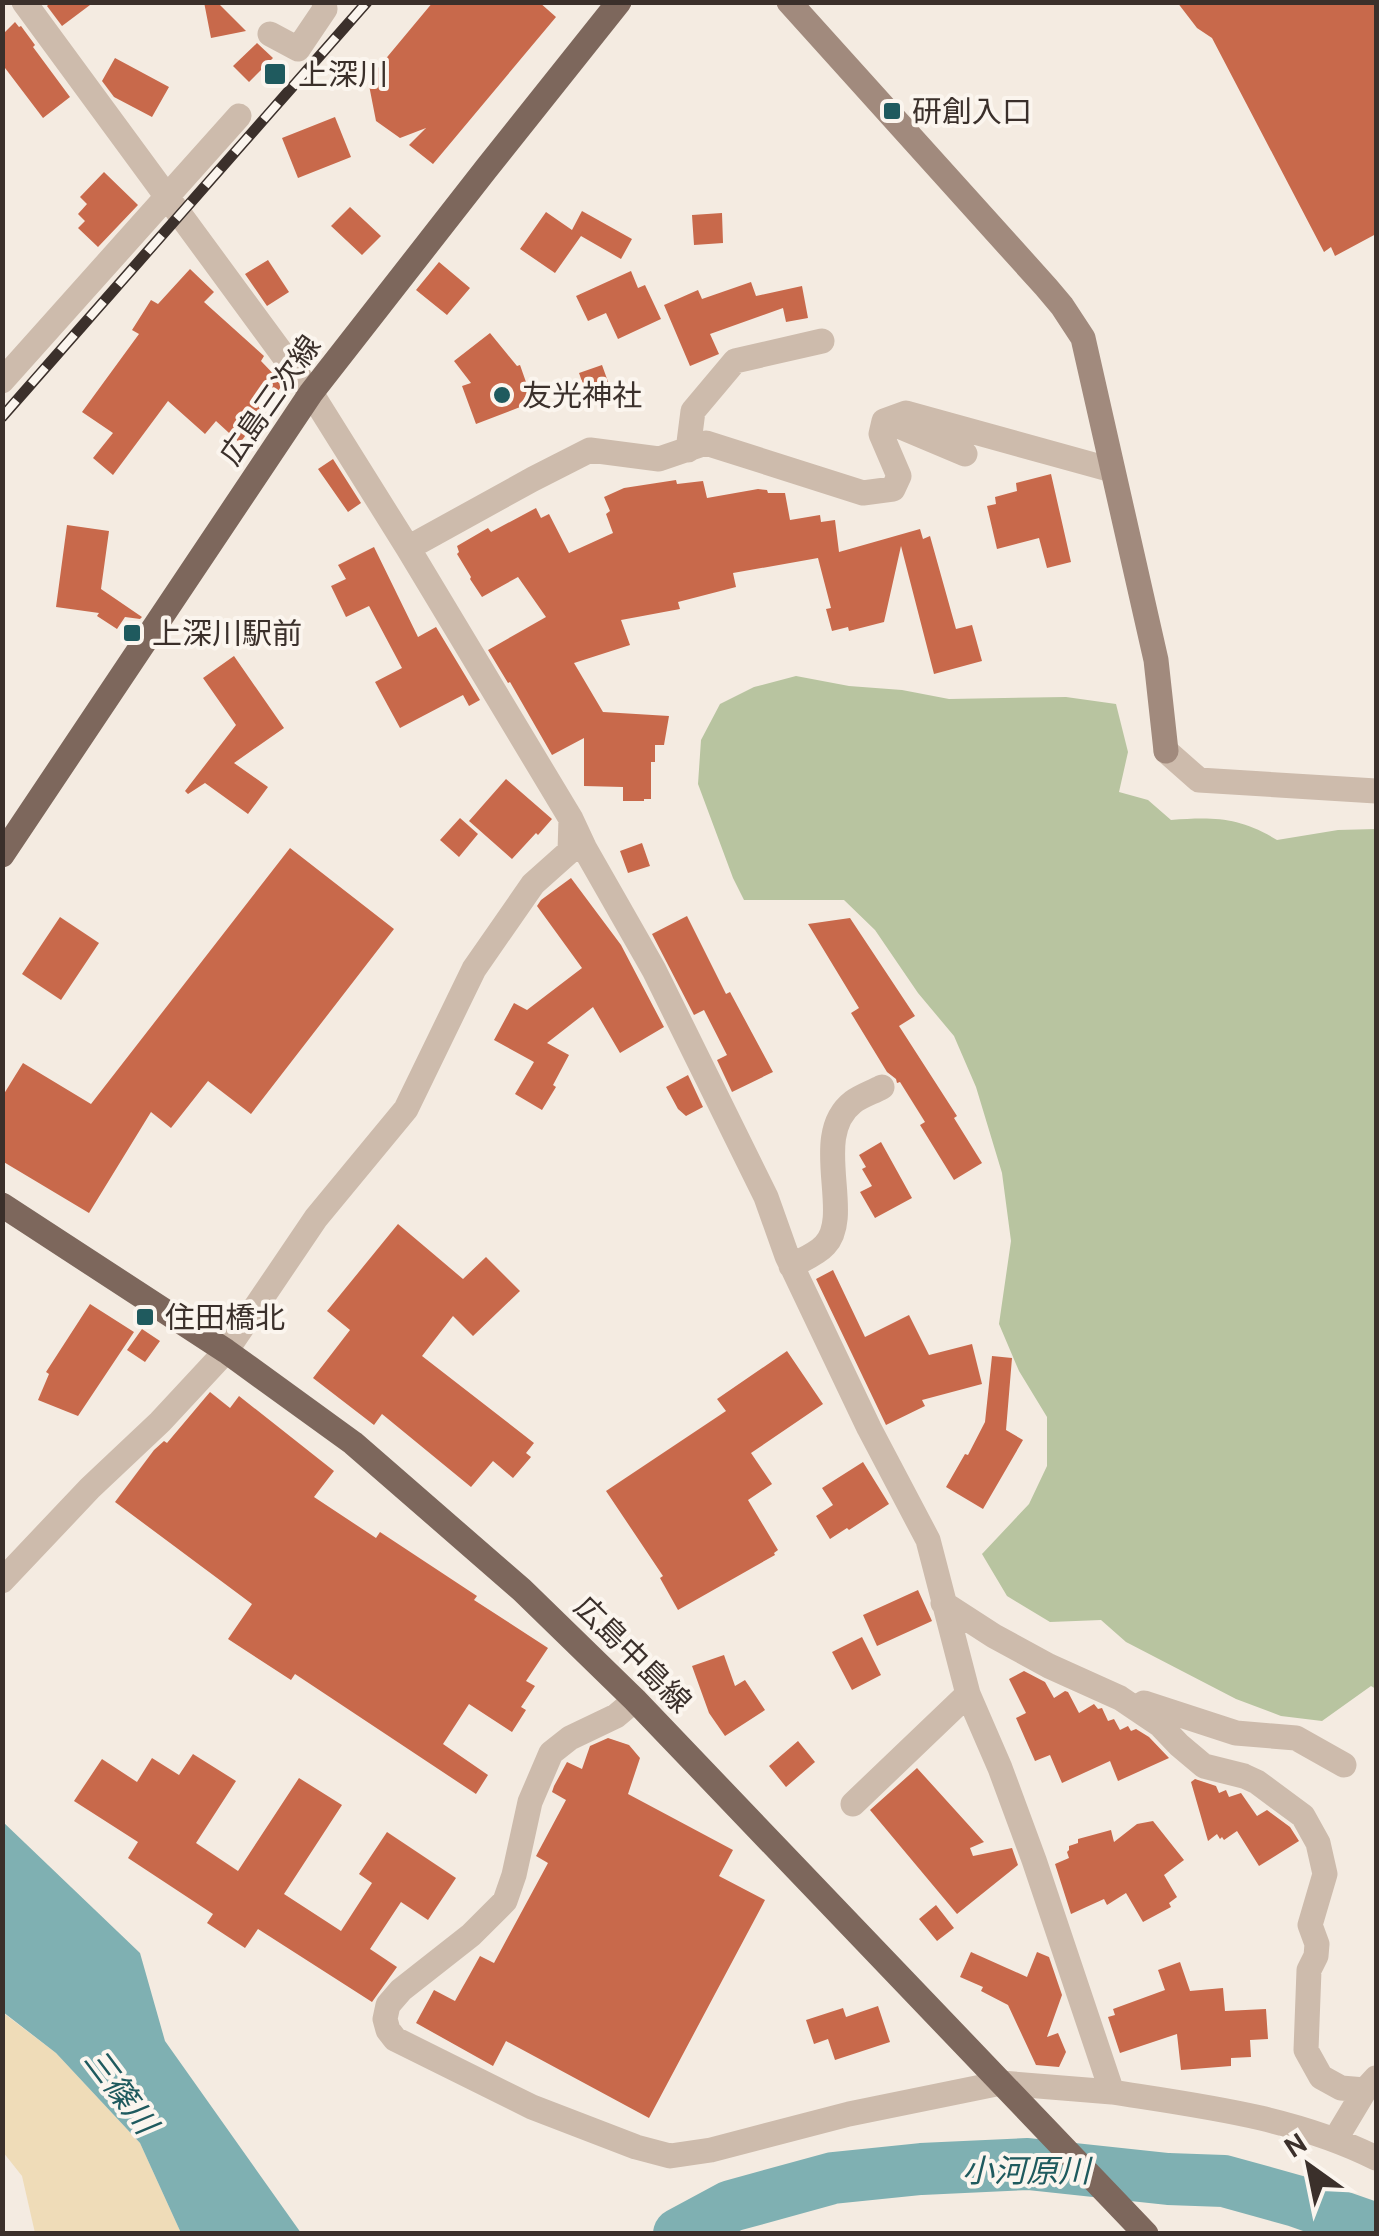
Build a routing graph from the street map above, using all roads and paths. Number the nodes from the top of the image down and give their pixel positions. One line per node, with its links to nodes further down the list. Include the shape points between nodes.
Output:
1 (24, 2): 7 (street)
2 (324, 2): 5 (street, via 326,10 298,49)
3 (619, 2): 10 (main road, 広島三次線)
4 (788, 2): 14 (street, via 1074,322)
5 (270, 34)
6 (239, 116): 7 (street)
7 (166, 196): 9 (street); 10 (street)
8 (822, 341): 12 (street, via 735,361 693,411)
9 (2, 381)
10 (311, 393): 15 (street); 18 (main road, 広島三次線)
11 (884, 420): 12 (street, via 882,434 899,476 894,489 864,493 706,443); 13 (street); 14 (street, via 906,413)
12 (688, 450): 15 (street, via 658,458 590,450)
13 (965, 454)
14 (1112, 470): 16 (street, via 1156,660 1166,750 1199,780)
15 (408, 548): 17 (street)
16 (1376, 791)
17 (571, 819): 21 (street, via 654,970 766,1198); 22 (street, via 570,851 533,884 474,968 406,1108 316,1218)
18 (2, 855)
19 (882, 1087): 21 (street, via 853,1102 840,1118 832,1142 833,1234)
20 (2, 1206): 22 (main road, 広島中島線)
21 (792, 1266): 24 (street, via 928,1540)
22 (226, 1350): 23 (street); 27 (main road, 広島中島線, via 353,1443 522,1590)
23 (2, 1580)
24 (943, 1603): 25 (street); 26 (street)
25 (1096, 1688): 28 (street, via 1236,1733 1296,1738); 30 (street, via 1160,1725 1204,1766 1257,1782 1303,1816 1325,1874 1310,1925 1317,1944 1309,1970 1306,2050 1322,2077 1341,2088)
26 (968, 1694): 29 (street); 32 (street, via 1034,1860)
27 (635, 1700): 31 (main road, 広島中島線); 31 (street, via 551,1753 530,1802 505,1901 388,2005 385,2019 395,2039 532,2107 670,2156 849,2114)
28 (1344, 1765)
29 (853, 1804)
30 (1371, 2084): 33 (street)
31 (1011, 2092): 32 (street); 35 (main road, 広島中島線)
32 (1112, 2092): 33 (street, via 1236,2111)
33 (1335, 2140): 34 (street)
34 (1376, 2158)
35 (1146, 2234)

